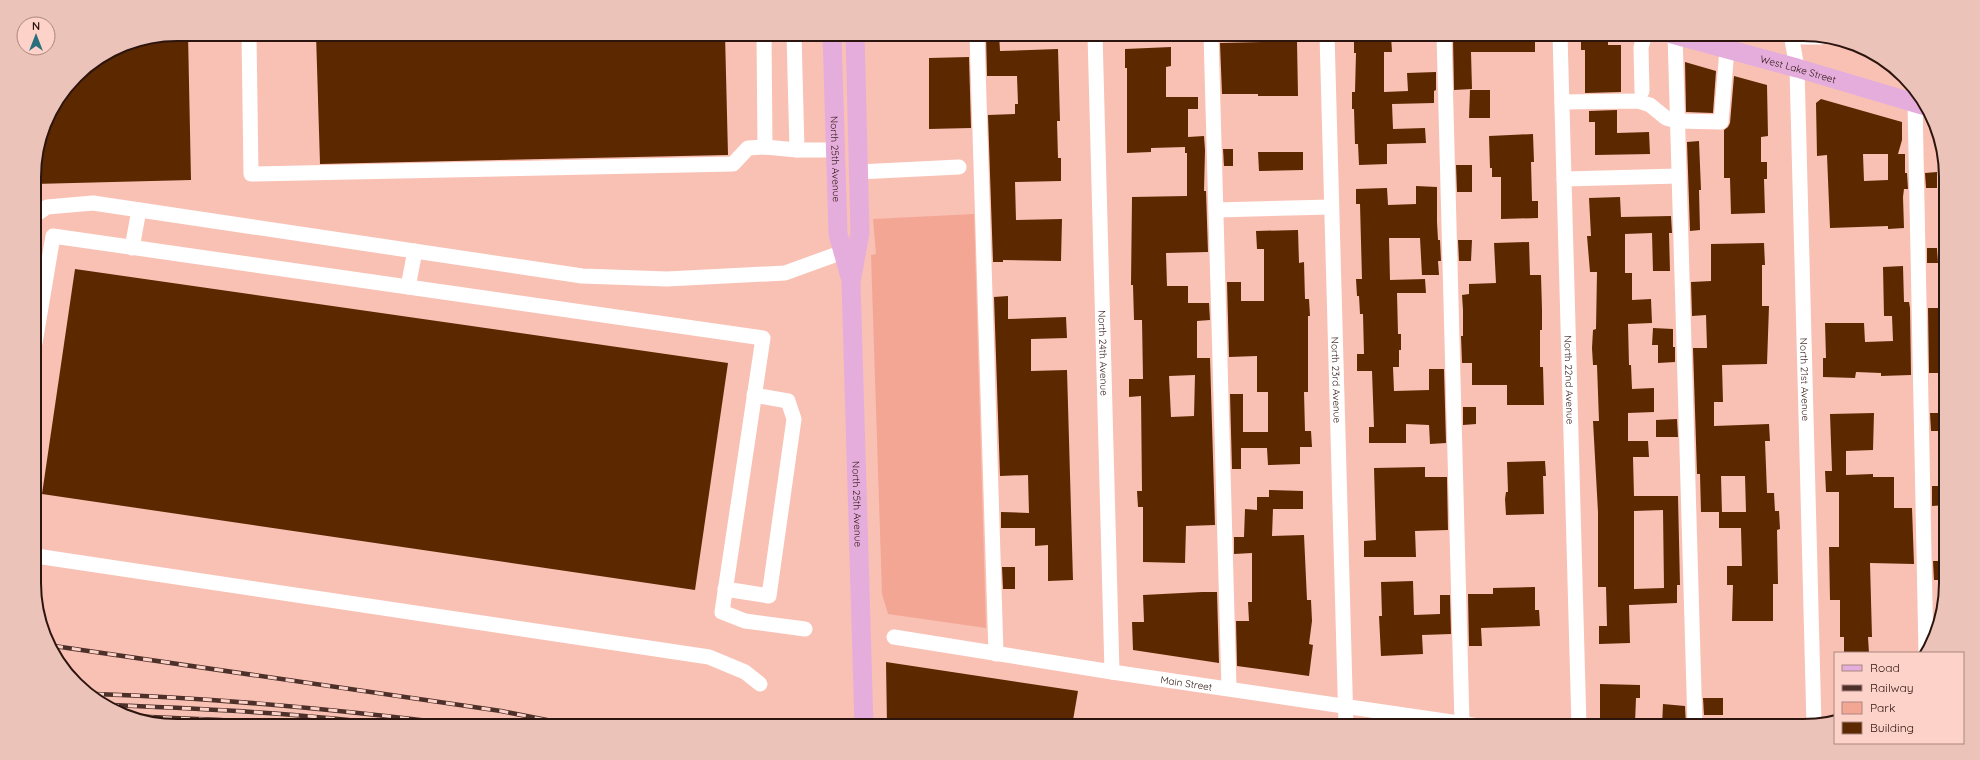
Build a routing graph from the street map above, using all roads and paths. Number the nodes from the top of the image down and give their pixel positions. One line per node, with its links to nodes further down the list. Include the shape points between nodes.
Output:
1 (249, 41): 23 (street, via 251,174 733,164 748,148)
2 (764, 41): 23 (street)
3 (794, 41): 24 (street)
4 (832, 41): 25 (main road, North 25th Avenue)
5 (855, 41): 27 (main road, North 25th Avenue)
6 (977, 41): 46 (street)
7 (1095, 41): 47 (street, North 24th Avenue)
8 (1211, 41): 32 (street)
9 (1326, 41): 30 (street, North 23rd Avenue)
10 (1444, 41): 54 (street)
11 (1560, 41): 19 (street, North 22nd Avenue)
12 (1643, 41): 18 (street)
13 (1674, 41): 22 (street)
14 (1699, 41): 16 (main road, West Lake Street)
15 (1792, 41): 17 (street, North 21st Avenue)
16 (1727, 49): 17 (main road, West Lake Street); 22 (street, via 1721,122)
17 (1796, 68): 20 (main road, West Lake Street); 57 (street, North 21st Avenue)
18 (1642, 91)
19 (1562, 102): 22 (street, via 1638,101 1650,105 1666,118); 29 (street, North 22nd Avenue)
20 (1917, 103)
21 (1920, 108): 45 (street)
22 (1677, 121): 28 (street)
23 (765, 147): 24 (street)
24 (796, 150): 25 (street)
25 (834, 150): 36 (main road, North 25th Avenue, via 838,234)
26 (959, 167): 27 (street)
27 (858, 172): 37 (main road, North 25th Avenue, via 860,233)
28 (1679, 176): 29 (street); 56 (street)
29 (1564, 179): 55 (street, North 22nd Avenue)
30 (1332, 208): 32 (street); 50 (street, North 23rd Avenue)
31 (139, 210): 33 (street, via 93,203 47,207); 34 (street); 35 (street)
32 (1216, 210): 49 (street)
33 (41, 211)
34 (132, 248): 38 (street); 39 (street, via 53,236)
35 (415, 251): 36 (street, via 582,276 666,279 785,273); 38 (street)
36 (843, 252): 37 (main road, North 25th Avenue)
37 (851, 282): 51 (main road, North 25th Avenue)
38 (408, 287): 40 (street, via 763,338)
39 (41, 307)
40 (754, 395): 42 (street); 42 (street, via 788,401 794,419 769,596)
41 (41, 557): 48 (street, via 709,657 745,672)
42 (725, 589): 43 (street, via 722,612 745,621)
43 (805, 629)
44 (894, 637): 46 (street, Main Street)
45 (1926, 641)
46 (996, 654): 47 (street, Main Street)
47 (1112, 672): 49 (street, Main Street)
48 (760, 684)
49 (1229, 688): 50 (street, Main Street)
50 (1346, 706): 52 (street, North 23rd Avenue); 53 (street, Main Street)
51 (864, 719)
52 (1346, 719)
53 (1435, 719)
54 (1462, 719)
55 (1580, 719)
56 (1695, 719)
57 (1814, 719)

